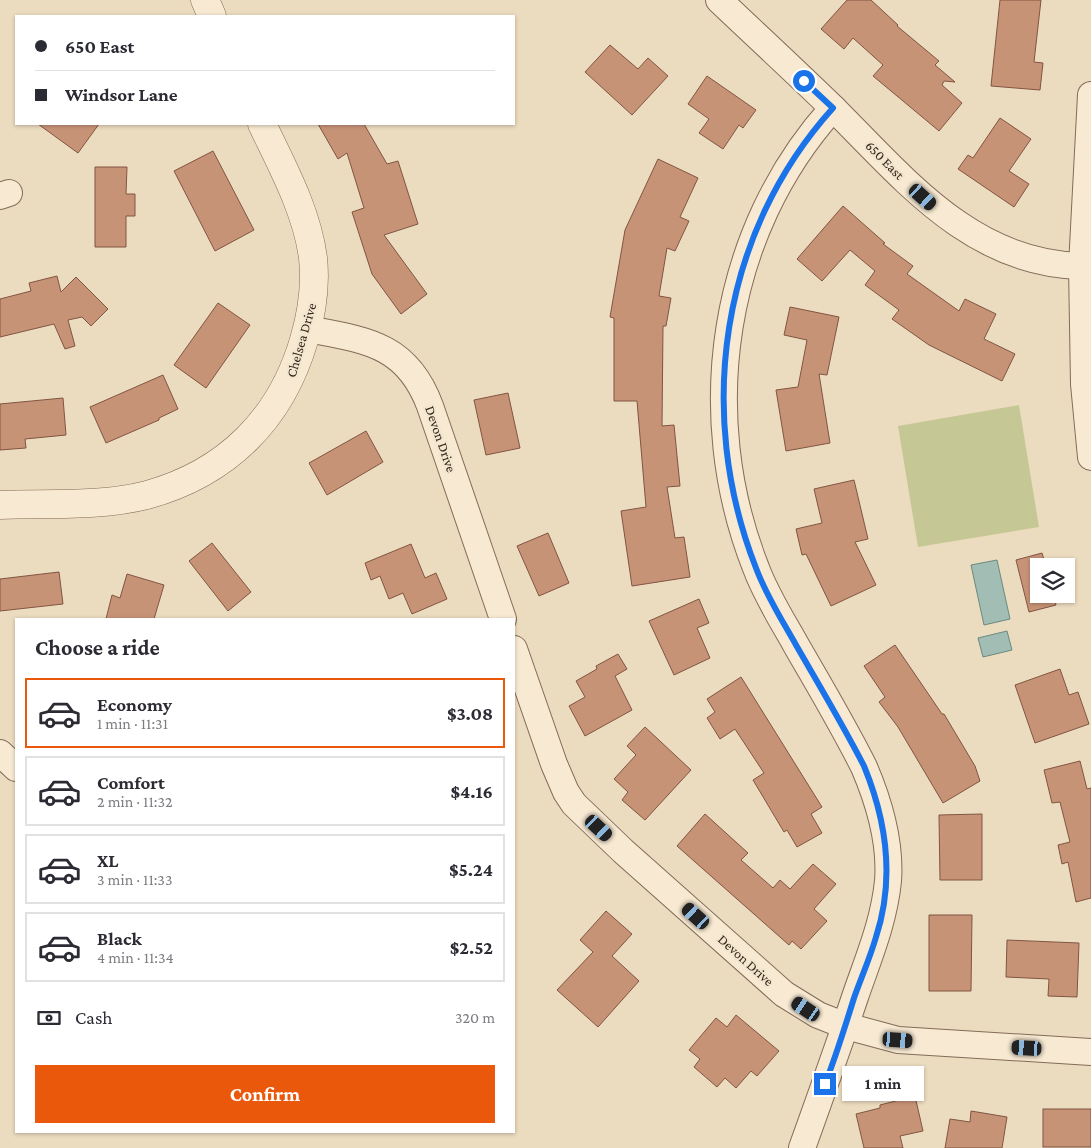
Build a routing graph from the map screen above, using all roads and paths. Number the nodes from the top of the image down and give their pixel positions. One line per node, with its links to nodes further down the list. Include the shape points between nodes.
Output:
1 (205, 0): 3 (street)
2 (719, 0): 5 (street, 650 East)
3 (212, 15)
4 (1091, 95): 7 (street)
5 (833, 108): 7 (street, 650 East, via 902,178 960,227 1028,259 1057,266); 15 (street, via 795,155 776,187 744,263 727,343 723,425 735,505 756,570 864,766 883,822 888,879 884,908)
6 (262, 125): 8 (street, Chelsea Drive, via 299,206 309,238 315,277)
7 (1082, 266): 9 (street, via 1084,384)
8 (308, 329): 10 (street, Chelsea Drive, via 297,366 259,427 232,452 190,479 121,500); 11 (street, Devon Drive, via 383,348 416,376 430,406)
9 (1091, 457)
10 (0, 505)
11 (503, 618)
12 (515, 652): 15 (street, Devon Drive, via 554,764 574,804 784,994 806,1009)
13 (0, 753): 14 (street)
14 (15, 767)
15 (846, 1026): 16 (street, Devon Drive, via 898,1040); 17 (street)
16 (1091, 1052)
17 (802, 1148)

